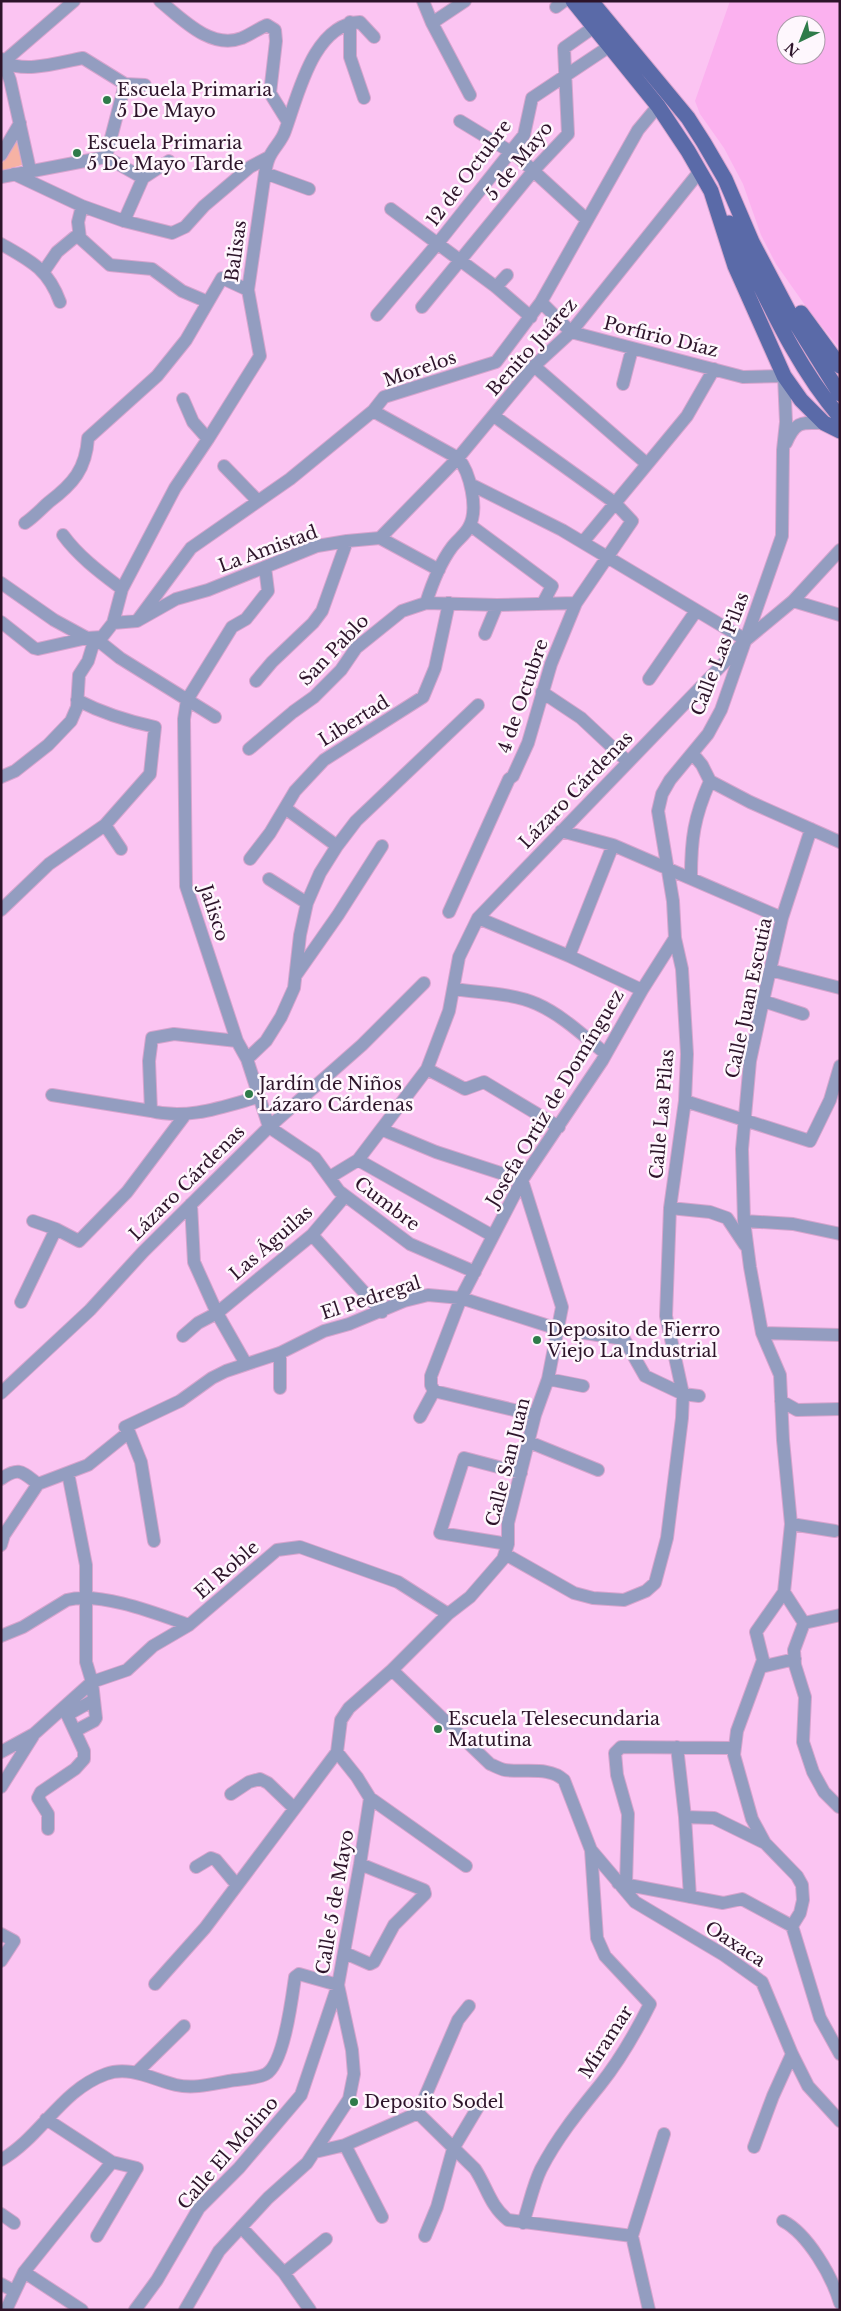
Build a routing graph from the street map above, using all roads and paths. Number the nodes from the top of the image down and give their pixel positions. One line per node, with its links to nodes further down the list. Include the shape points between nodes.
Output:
1 (74, 1): 12 (street)
2 (160, 1): 21 (street, via 192,28 208,36 227,40 241,38 267,26 274,30 276,40 270,93)
3 (423, 1): 8 (street)
4 (465, 1): 8 (street)
5 (573, 1): 9 (main road)
6 (591, 1): 19 (main road)
7 (350, 22): 10 (street, via 360,22); 17 (street, via 350,57); 21 (street, Balisas, via 330,35 315,54)
8 (432, 23): 16 (street)
9 (594, 27): 11 (main road); 13 (street, 5 de Mayo, via 564,48)
10 (374, 37)
11 (610, 46): 13 (street, 12 de Octubre); 18 (main road)
12 (2, 61): 14 (street, via 16,68 29,68 83,58); 22 (street)
13 (566, 78): 24 (street, 12 de Octubre, via 532,98 524,135); 30 (street, 5 de Mayo, via 568,134)
14 (125, 84): 15 (street); 26 (street)
15 (145, 85)
16 (470, 95)
17 (364, 98)
18 (658, 106): 23 (main road); 40 (street, Morelos, via 638,130)
19 (688, 118): 23 (main road); 43 (main road, via 725,179)
20 (460, 121): 24 (street)
21 (288, 122): 27 (street, Balisas)
22 (20, 123): 25 (street); 29 (street)
23 (674, 128): 31 (main road)
24 (511, 152): 30 (street); 45 (street, 12 de Octubre)
25 (1, 155)
26 (106, 157): 29 (street); 35 (street)
27 (269, 158): 32 (street, Balisas); 41 (street, via 250,167 204,206 185,227 172,233)
28 (169, 161): 35 (street)
29 (30, 170): 33 (street)
30 (534, 170): 40 (street); 46 (street, 5 de Mayo)
31 (700, 171): 37 (main road); 57 (street, Benito Juárez)
32 (264, 173): 36 (street); 50 (street, Balisas)
33 (14, 174): 34 (street); 38 (street)
34 (1, 177)
35 (143, 178): 41 (street)
36 (309, 189)
37 (711, 191): 62 (main road, via 735,266); 68 (main road, via 783,330)
38 (82, 206): 41 (street); 42 (street, via 78,222)
39 (390, 209): 45 (street)
40 (586, 220): 53 (street, Morelos)
41 (124, 222)
42 (80, 238): 47 (street, via 75,237 64,245); 52 (street, via 110,265 152,269 182,291)
43 (752, 242): 60 (main road); 64 (main road, via 807,343)
44 (1, 244): 47 (street)
45 (438, 244): 46 (street); 55 (street, 12 de Octubre)
46 (460, 260): 49 (street); 54 (street, 5 de Mayo)
47 (44, 271): 51 (street)
48 (507, 275): 49 (street)
49 (496, 287): 56 (street)
50 (248, 290): 52 (street, via 222,278); 72 (street, Balisas, via 260,356)
51 (60, 302)
52 (208, 302): 80 (street, via 186,340 157,376 88,438 80,472 64,492)
53 (541, 302): 56 (street, Morelos); 57 (street, Porfirio Díaz)
54 (422, 307)
55 (377, 315)
56 (531, 317): 66 (street, Morelos, via 496,362 384,397)
57 (571, 332): 58 (street, Porfirio Díaz); 59 (street, Benito Juárez)
58 (632, 349): 61 (street, Porfirio Díaz); 63 (street)
59 (534, 366): 67 (street, Benito Juárez); 75 (street)
60 (840, 366)
61 (714, 369): 62 (street, Porfirio Díaz, via 743,377); 75 (street, via 687,416)
62 (784, 376): 70 (main road, via 801,400); 73 (street, Calle Las Pilas)
63 (623, 384)
64 (840, 394)
65 (183, 399): 72 (street, via 193,422)
66 (373, 411): 74 (street); 78 (street, Morelos)
67 (494, 416): 74 (street, Benito Juárez); 79 (street)
68 (840, 417)
69 (840, 422): 70 (street, Calle Las Pilas)
70 (824, 423): 71 (main road); 73 (street, Calle Las Pilas, via 807,421 794,428)
71 (840, 431)
72 (208, 440): 91 (street, Balisas, via 175,488)
73 (784, 450): 105 (street, Calle Las Pilas, via 782,536)
74 (458, 458): 77 (street); 83 (street, Benito Juárez)
75 (647, 464): 79 (street)
76 (224, 466): 78 (street)
77 (472, 485): 81 (street); 85 (street)
78 (258, 501): 100 (street, Morelos, via 191,548)
79 (615, 504): 85 (street); 87 (street, 4 de Octubre, via 632,520)
80 (25, 523)
81 (470, 525): 89 (street); 95 (street, via 552,586)
82 (63, 535): 91 (street, via 95,569)
83 (380, 538): 84 (street, La Amistad); 89 (street)
84 (347, 541): 88 (street, La Amistad, via 317,546); 107 (street, via 322,611)
85 (583, 542): 87 (street)
86 (840, 550): 92 (street, Lázaro Cárdenas)
87 (608, 557): 96 (street, 4 de Octubre); 98 (street)
88 (265, 567): 100 (street, La Amistad, via 176,599); 110 (street, via 268,591 246,619 232,627)
89 (439, 570): 93 (street)
90 (3, 585): 104 (street, via 54,620)
91 (122, 589): 102 (street, Balisas)
92 (793, 601): 99 (street); 105 (street, Lázaro Cárdenas)
93 (426, 603): 94 (street, San Pablo); 113 (street, San Pablo, via 402,610 384,624 356,648 341,670 314,697)
94 (449, 603): 97 (street, San Pablo); 118 (street, Libertad, via 435,668 423,697 324,760)
95 (543, 603): 96 (street, San Pablo); 97 (street, San Pablo)
96 (576, 603): 108 (street, 4 de Octubre)
97 (497, 606): 103 (street)
98 (696, 611): 105 (street); 106 (street)
99 (840, 615)
100 (137, 621): 102 (street)
101 (1, 622): 104 (street, via 38,649)
102 (113, 623): 104 (street, via 102,637)
103 (485, 634)
104 (91, 638): 109 (street, via 88,661 79,675); 110 (street)
105 (746, 640): 114 (street, Calle Las Pilas, via 721,710); 115 (street, Lázaro Cárdenas)
106 (649, 679)
107 (256, 681)
108 (542, 692): 115 (street, via 581,718); 133 (street, 4 de Octubre, via 528,743)
109 (77, 700): 116 (street, via 71,721 48,745); 119 (street, via 127,721 155,726 150,774)
110 (187, 700): 112 (street); 146 (street, Jalisco, via 184,747 186,886)
111 (478, 706): 124 (street, via 356,821)
112 (214, 717)
113 (249, 749)
114 (693, 754): 117 (street); 128 (street, Calle Las Pilas, via 670,780 658,811)
115 (628, 762): 121 (street, Lázaro Cárdenas)
116 (1, 777)
117 (710, 781): 120 (street); 129 (street, via 693,828)
118 (285, 808): 124 (street); 127 (street, Libertad)
119 (105, 826): 126 (street); 132 (street, via 49,864)
120 (811, 828): 122 (street); 135 (street, Calle Juan Escutia)
121 (561, 830): 123 (street); 134 (street, Lázaro Cárdenas)
122 (840, 842)
123 (613, 845): 128 (street); 137 (street)
124 (337, 846): 131 (street)
125 (382, 846): 139 (street)
126 (121, 849)
127 (250, 859)
128 (667, 867): 129 (street); 136 (street, Calle Las Pilas)
129 (691, 877): 135 (street)
130 (269, 879): 131 (street)
131 (307, 903): 139 (street)
132 (1, 910)
133 (449, 912)
134 (478, 918): 137 (street); 141 (street, Lázaro Cárdenas, via 459,957)
135 (782, 918): 138 (street, Calle Juan Escutia)
136 (675, 938): 143 (street, Josefa Ortiz de Domínguez); 153 (street, Calle Las Pilas, via 683,979 687,1054)
137 (569, 956): 143 (street)
138 (770, 970): 142 (street); 144 (street, Calle Juan Escutia)
139 (296, 974): 148 (street, via 294,988 275,1027)
140 (424, 983): 157 (street, Lázaro Cárdenas, via 362,1045)
141 (455, 984): 147 (street, via 537,1004); 150 (street, via 449,1011)
142 (840, 988)
143 (642, 990): 147 (street, Josefa Ortiz de Domínguez)
144 (763, 1001): 145 (street); 156 (street, Calle Juan Escutia, via 750,1061)
145 (803, 1014)
146 (237, 1041): 148 (street, Jalisco); 154 (street, via 174,1034 152,1038 149,1061)
147 (606, 1054): 158 (street, Josefa Ortiz de Domínguez)
148 (247, 1059): 152 (street, Jalisco)
149 (840, 1066): 156 (street, via 830,1100 810,1141)
150 (427, 1069): 158 (street, via 466,1089 484,1082); 159 (street)
151 (52, 1095): 154 (street, Lázaro Cárdenas)
152 (258, 1097): 155 (street, Lázaro Cárdenas); 157 (street, Jalisco)
153 (685, 1101): 156 (street); 165 (street, Calle Las Pilas)
154 (151, 1111): 155 (street, Lázaro Cárdenas)
155 (185, 1115): 168 (street, via 127,1192 79,1241)
156 (745, 1121): 167 (street, Calle Juan Escutia, via 742,1150)
157 (269, 1127): 161 (street, Cumbre, via 315,1158); 164 (street, Lázaro Cárdenas)
158 (559, 1127): 162 (street, Josefa Ortiz de Domínguez)
159 (382, 1130): 160 (street); 162 (street, via 436,1152)
160 (358, 1160): 161 (street); 171 (street)
161 (330, 1177): 163 (street, Cumbre)
162 (522, 1180): 171 (street, Josefa Ortiz de Domínguez); 178 (street, Calle San Juan, via 562,1307)
163 (345, 1196): 170 (street, Las Águilas); 173 (street, Cumbre, via 410,1244)
164 (191, 1204): 177 (street, Las Águilas, via 194,1262); 188 (street, Lázaro Cárdenas, via 90,1310)
165 (670, 1208): 172 (street, via 710,1212 727,1218); 189 (street, Calle Las Pilas, via 666,1316)
166 (33, 1221): 168 (street)
167 (744, 1222): 169 (street, via 793,1224); 172 (street, Calle Juan Escutia)
168 (56, 1229): 175 (street)
169 (840, 1234)
170 (312, 1235): 176 (street); 177 (street, Las Águilas)
171 (493, 1236): 173 (street, Josefa Ortiz de Domínguez)
172 (748, 1250): 179 (street, Calle Juan Escutia)
173 (474, 1272): 174 (street, Josefa Ortiz de Domínguez)
174 (461, 1298): 176 (street, El Pedregal, via 428,1296 404,1301); 178 (street, El Pedregal); 187 (street, Josefa Ortiz de Domínguez, via 431,1376)
175 (22, 1302)
176 (382, 1312): 182 (street, El Pedregal, via 324,1331)
177 (217, 1313): 181 (street); 183 (street, Las Águilas)
178 (558, 1329): 184 (street, Calle San Juan); 189 (street, El Pedregal, via 624,1339 646,1376)
179 (762, 1333): 180 (street); 191 (street, Calle Juan Escutia, via 780,1375)
180 (840, 1335)
181 (183, 1336)
182 (280, 1353): 183 (street, El Pedregal); 186 (street)
183 (246, 1364): 195 (street, El Pedregal, via 212,1378 180,1401 125,1427)
184 (548, 1378): 185 (street); 193 (street, Calle San Juan)
185 (583, 1386)
186 (280, 1388)
187 (434, 1391): 193 (street); 194 (street, Josefa Ortiz de Domínguez)
188 (1, 1393)
189 (682, 1394): 190 (street, El Pedregal); 206 (street, Calle Las Pilas, via 667,1538 655,1582 646,1591 624,1600 574,1593)
190 (699, 1396)
191 (781, 1400): 192 (street, via 797,1410); 202 (street, Calle Juan Escutia)
192 (840, 1409)
193 (536, 1415): 196 (street, Calle San Juan)
194 (420, 1417)
195 (129, 1432): 198 (street, El Pedregal, via 88,1465); 204 (street, via 141,1462)
196 (529, 1442): 197 (street); 199 (street, Calle San Juan)
197 (598, 1470)
198 (68, 1473): 201 (street, El Pedregal); 208 (street, via 86,1559)
199 (520, 1473): 206 (street, Calle San Juan, via 508,1523); 206 (street, Calle Las Pilas, via 464,1458 440,1533)
200 (1, 1479): 201 (street, via 12,1471 22,1471)
201 (38, 1484): 205 (street, via 4,1535)
202 (791, 1524): 203 (street); 207 (street, Calle Juan Escutia)
203 (835, 1531)
204 (154, 1541)
205 (1, 1545)
206 (506, 1549): 209 (street, Calle San Juan, via 503,1559 470,1597)
207 (784, 1592): 211 (street); 215 (street, Calle Juan Escutia, via 756,1632 763,1660)
208 (86, 1597): 212 (street, via 148,1610); 213 (street, via 67,1600); 217 (street, via 86,1662)
209 (448, 1614): 212 (street, El Roble, via 398,1582 300,1546 277,1550); 216 (street, Calle San Juan)
210 (840, 1615): 211 (street)
211 (804, 1623): 214 (street, via 794,1650)
212 (189, 1625): 217 (street, El Roble, via 153,1646 127,1670)
213 (1, 1636)
214 (795, 1660): 215 (street); 229 (street, via 805,1697 802,1742 820,1786)
215 (761, 1667): 223 (street, Calle Juan Escutia)
216 (392, 1670): 225 (street, Calle San Juan, via 348,1708 342,1720); 234 (street, via 490,1764 504,1770 557,1774 564,1780)
217 (92, 1682): 218 (street); 219 (street, via 79,1692)
218 (94, 1700): 219 (street); 220 (street, via 96,1718)
219 (65, 1712): 220 (street); 221 (street)
220 (75, 1731): 232 (street, via 84,1751 81,1764 40,1792 38,1798 48,1814)
221 (34, 1734): 224 (street); 226 (street)
222 (677, 1747): 223 (street); 231 (street); 238 (street, via 621,1747 615,1753 617,1775 628,1814)
223 (734, 1748): 233 (street, Calle Juan Escutia, via 742,1789)
224 (1, 1752)
225 (337, 1752): 228 (street); 230 (street)
226 (1, 1787)
227 (231, 1794): 230 (street, via 260,1779 268,1782)
228 (370, 1798): 235 (street, Calle 5 de Mayo); 236 (street)
229 (838, 1807)
230 (294, 1808): 239 (street)
231 (685, 1817): 233 (street, via 714,1818); 240 (street)
232 (48, 1828)
233 (764, 1843): 241 (street, via 802,1885 800,1914)
234 (591, 1850): 238 (street, Oaxaca); 267 (street, Miramar, via 597,1938 605,1956 650,2004 634,2037 550,2152 540,2171)
235 (360, 1864): 243 (street, Calle 5 de Mayo); 243 (street, via 424,1890 425,1894 394,1925 374,1962 370,1964)
236 (466, 1866)
237 (196, 1867): 239 (street, via 211,1858 216,1860)
238 (622, 1883): 240 (street); 249 (street, Oaxaca, via 635,1902 724,1955 762,1982)
239 (236, 1884): 245 (street, via 205,1928)
240 (690, 1897): 241 (street, via 723,1903 742,1899)
241 (792, 1926): 250 (street, via 820,2018)
242 (1, 1934): 244 (street, via 14,1941)
243 (344, 1953): 246 (street, Calle 5 de Mayo)
244 (1, 1961)
245 (155, 1984)
246 (338, 1985): 251 (street, via 299,1974 295,1977 284,2040 274,2066 266,2075 205,2086 178,2086); 260 (street, Calle 5 de Mayo, via 354,2074 349,2099); 280 (street, Calle El Molino, via 301,2095 239,2168 199,2208 157,2280)
247 (469, 2006): 253 (street, via 458,2020)
248 (184, 2026): 251 (street)
249 (792, 2054): 255 (street, Oaxaca, via 808,2086); 258 (street)
250 (840, 2054)
251 (136, 2072): 254 (street, via 115,2071 86,2084)
252 (481, 2102): 259 (street)
253 (418, 2113): 257 (street); 259 (street)
254 (46, 2119): 261 (street, via 12,2154); 262 (street)
255 (840, 2121)
256 (664, 2134): 271 (street)
257 (345, 2145): 260 (street); 264 (street)
258 (754, 2147)
259 (453, 2149): 267 (street, via 475,2169 497,2212 508,2220); 270 (street)
260 (314, 2152): 268 (street, Calle 5 de Mayo)
261 (1, 2160)
262 (112, 2162): 269 (street, via 137,2168); 273 (street)
263 (1, 2214): 266 (street)
264 (382, 2217)
265 (783, 2221): 277 (street, via 792,2226 826,2268)
266 (14, 2223)
267 (523, 2223): 271 (street)
268 (241, 2227): 274 (street); 281 (street, Calle 5 de Mayo, via 219,2252)
269 (97, 2236)
270 (425, 2236)
271 (632, 2236): 283 (street)
272 (326, 2238): 274 (street)
273 (24, 2272): 276 (street); 279 (street)
274 (284, 2273): 282 (street)
275 (1, 2284): 276 (street)
276 (14, 2291): 278 (street)
277 (840, 2303)
278 (6, 2310)
279 (82, 2310)
280 (135, 2310)
281 (185, 2310)
282 (310, 2310)
283 (649, 2310)

